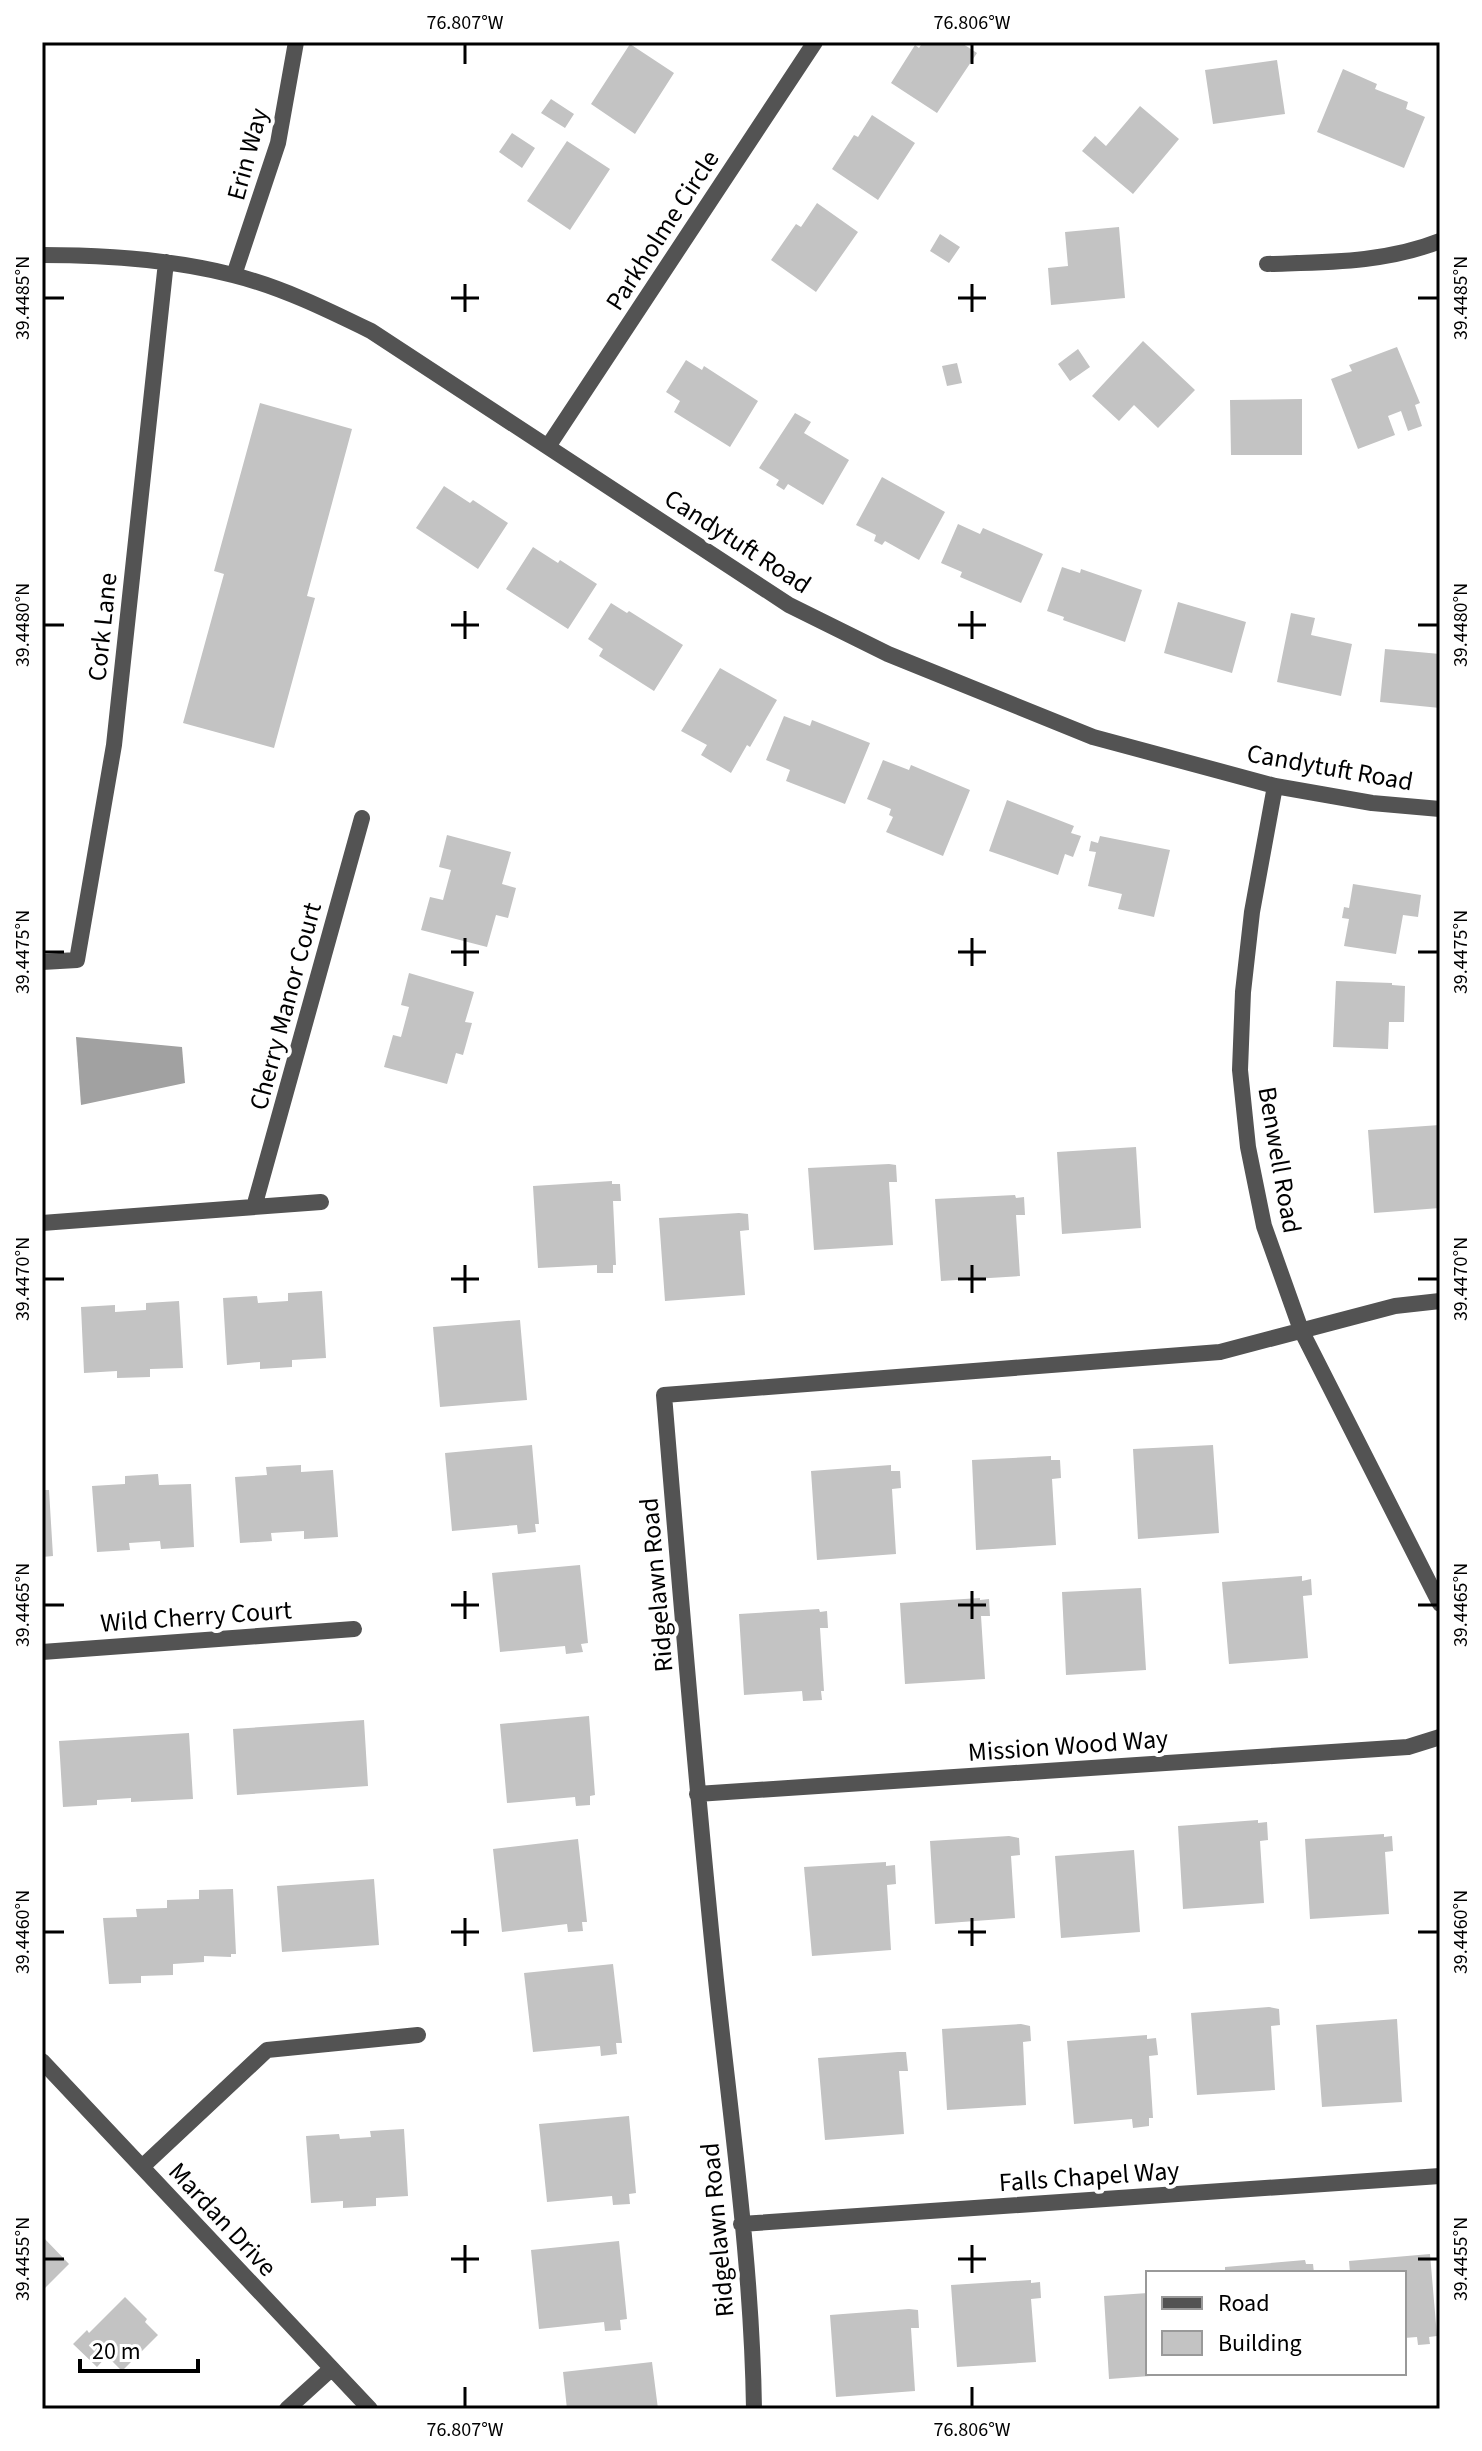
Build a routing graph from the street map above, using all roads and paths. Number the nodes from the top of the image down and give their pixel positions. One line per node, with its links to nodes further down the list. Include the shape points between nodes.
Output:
1 (296, 42): 7 (street, Erin Way, via 278,143)
2 (815, 42): 8 (street, Parkholme Circle)
3 (1440, 241): 6 (street, via 1364,260)
4 (42, 255): 5 (street, Candytuft Road)
5 (166, 262): 7 (street, Candytuft Road); 12 (street, Cork Lane, via 114,745 80,945 77,960)
6 (1267, 264)
7 (234, 275): 8 (street, Candytuft Road, via 312,302 371,331)
8 (549, 445): 9 (street, Candytuft Road, via 789,605 888,654 1093,737)
9 (1275, 786): 10 (street, Candytuft Road); 17 (street, Benwell Road, via 1252,912 1240,1070 1264,1226)
10 (1440, 809)
11 (362, 818): 14 (street, Cherry Manor Court)
12 (42, 962)
13 (321, 1202): 14 (street)
14 (254, 1207): 15 (street)
15 (42, 1223)
16 (1440, 1301): 17 (street, via 1395,1306)
17 (1301, 1330): 18 (street, Benwell Road); 22 (street, Ridgelawn Road, via 1220,1352 664,1395)
18 (1440, 1604)
19 (354, 1629): 20 (street, Wild Cherry Court)
20 (42, 1652)
21 (1440, 1737): 22 (street, Mission Wood Way, via 1408,1747)
22 (697, 1794): 27 (street, Ridgelawn Road)
23 (418, 2035): 25 (street, via 267,2050)
24 (42, 2061): 25 (street, Mardan Drive)
25 (142, 2167): 28 (street, Mardan Drive)
26 (1440, 2176): 27 (street, Falls Chapel Way)
27 (741, 2224): 31 (street, Ridgelawn Road)
28 (331, 2369): 29 (street); 30 (street, Mardan Drive)
29 (287, 2409)
30 (370, 2409)
31 (754, 2409)

